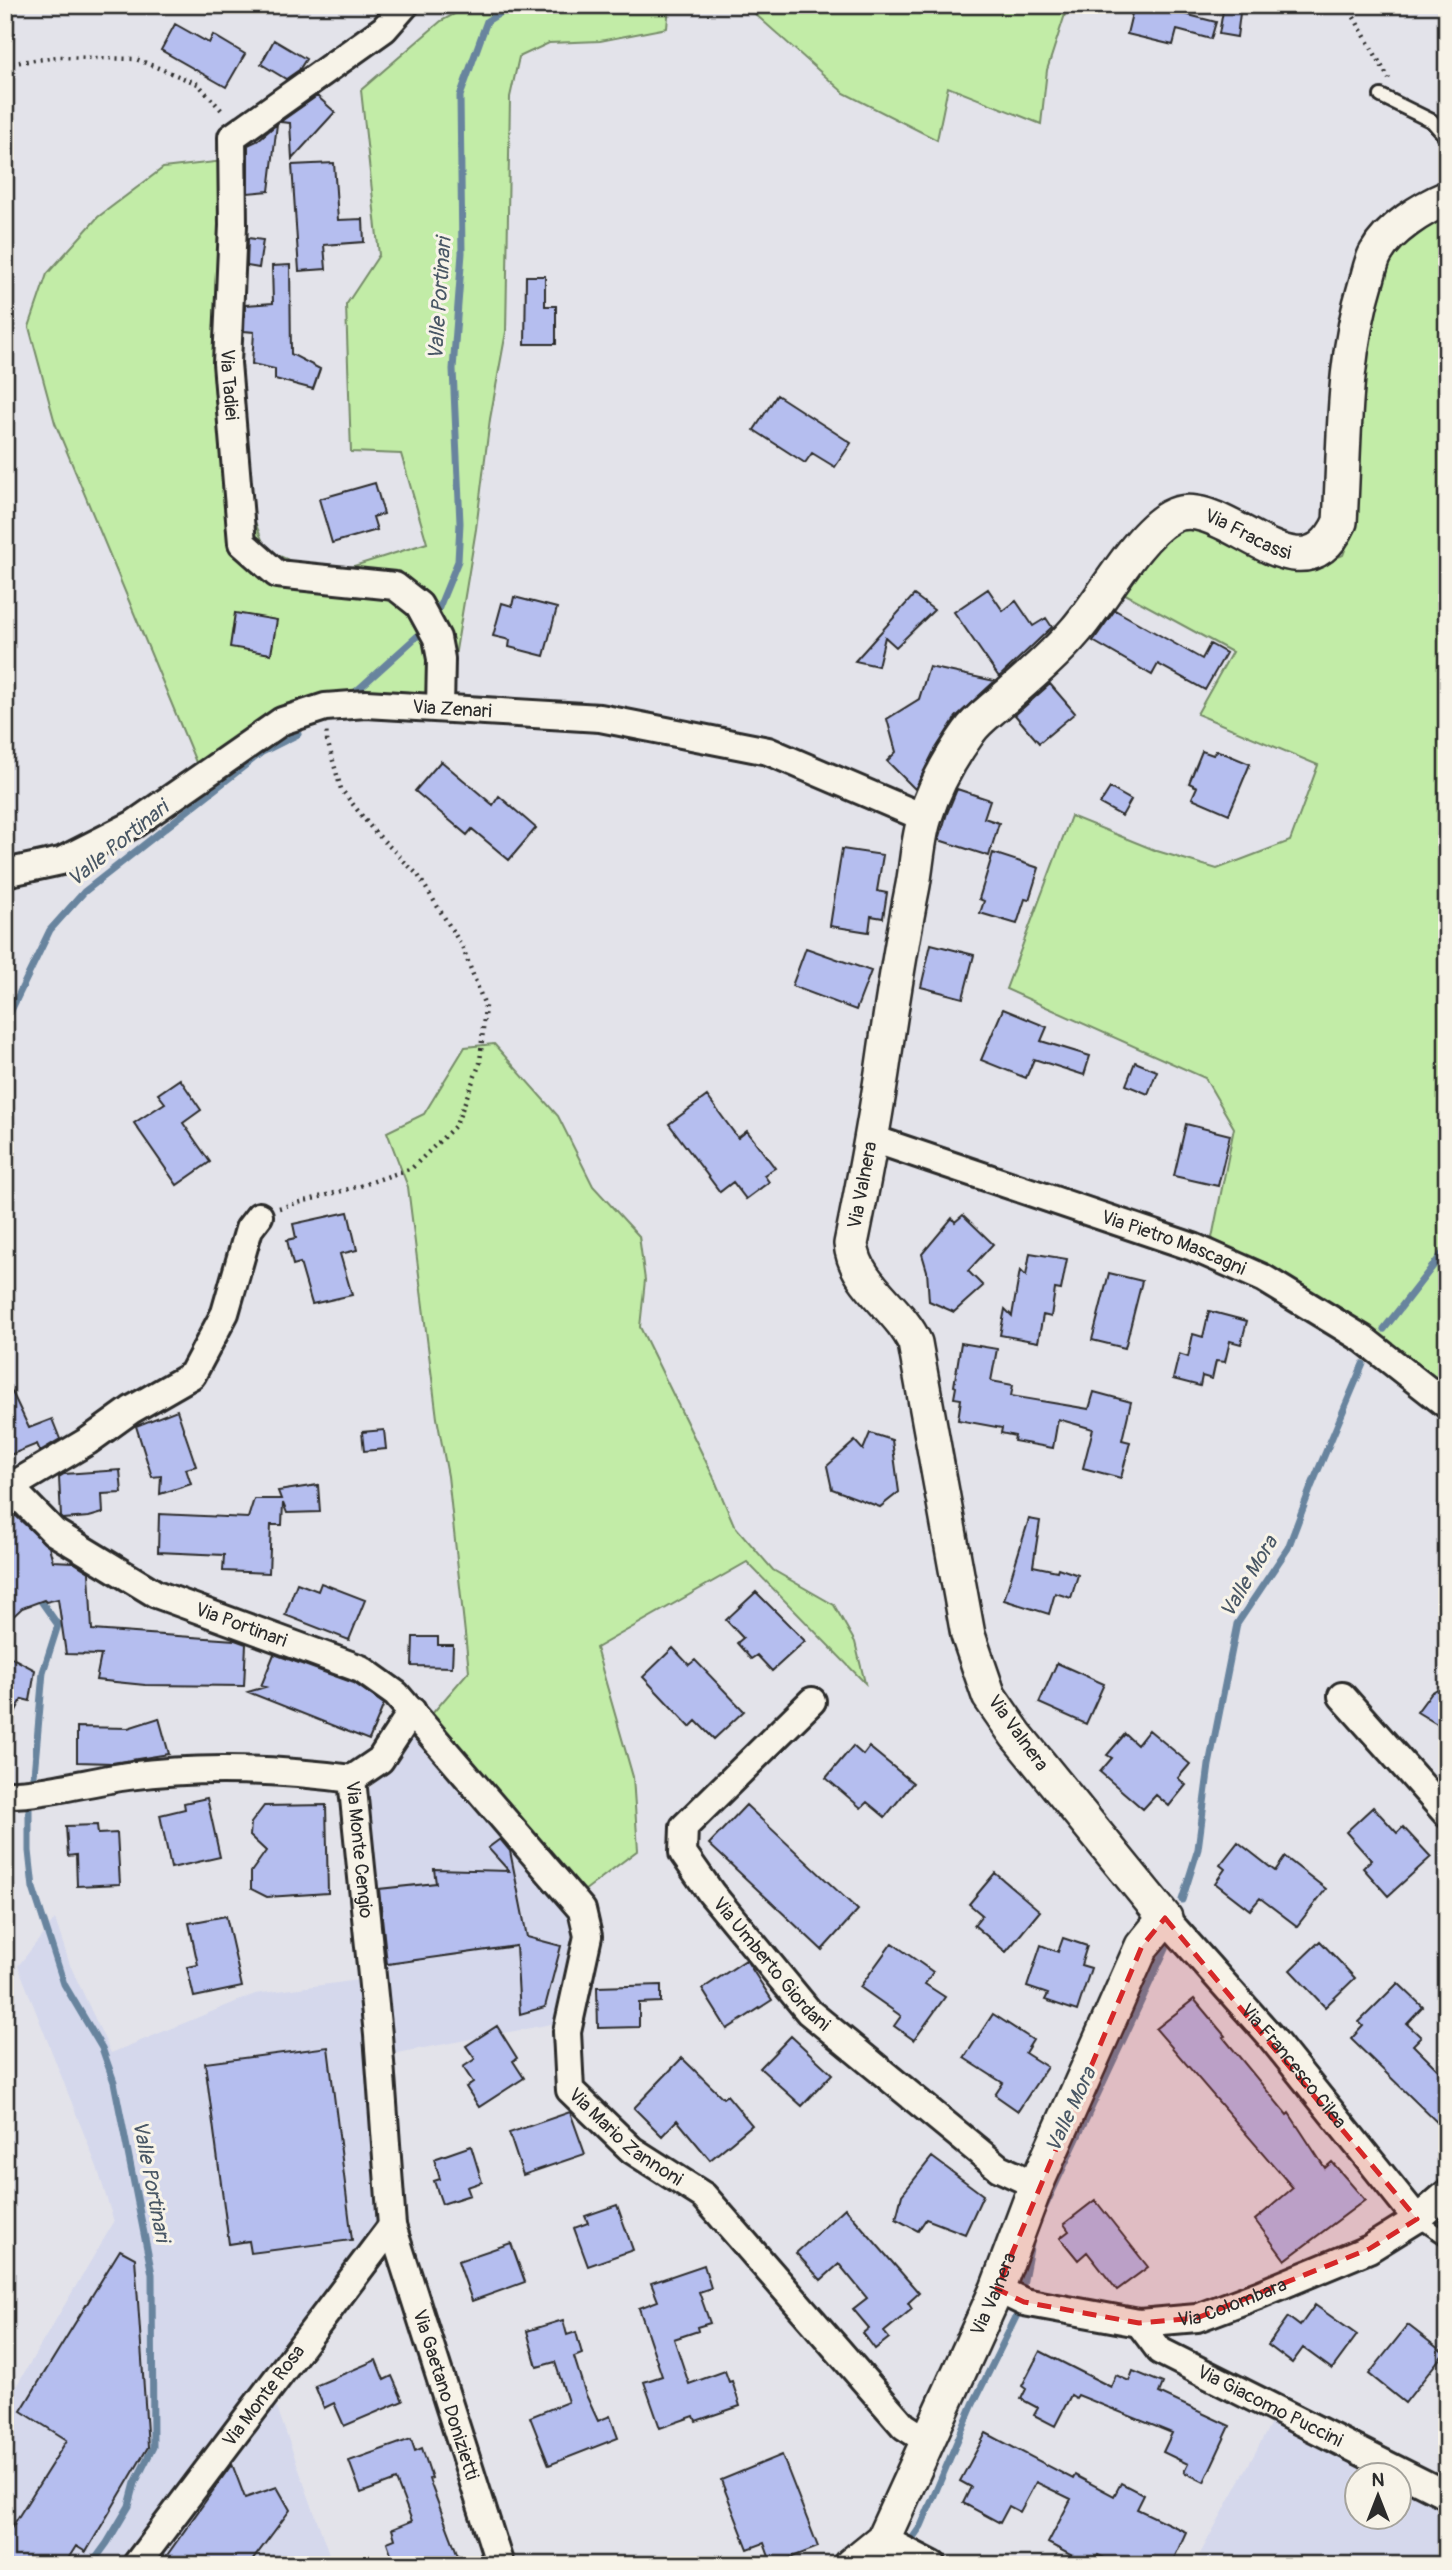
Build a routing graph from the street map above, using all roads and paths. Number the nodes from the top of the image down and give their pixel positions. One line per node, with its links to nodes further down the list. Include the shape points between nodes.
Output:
1 (405, 5): 6 (street, via 384,29)
2 (1347, 5): 4 (path, via 1388,78)
3 (5, 64): 6 (path, via 58,57 136,59 198,84 229,118)
4 (1398, 86)
5 (1381, 96): 7 (lane, via 1432,121)
6 (232, 137): 10 (street, Via Tadiei, via 227,363 242,543 276,574 396,586 419,605 438,638)
7 (1447, 138)
8 (1447, 198): 11 (street, Via Fracassi, via 1417,213 1375,253 1355,318 1349,357 1340,522 1332,540 1317,551 1296,556 1206,515 1171,515 1149,533 1063,645 970,731 939,783)
9 (325, 707): 10 (street, Via Zenari); 12 (street, Via Zenari, via 282,721 134,824 61,861); 14 (path, via 327,740 341,789 373,830 418,875 462,946 485,1006 480,1062 456,1125 412,1168)
10 (440, 707): 11 (street, Via Zenari, via 600,718 768,751)
11 (925, 818): 13 (street, Via Valnera)
12 (5, 873)
13 (873, 1139): 15 (street, Via Pietro Mascagni, via 1192,1247 1263,1278 1363,1339); 24 (street, Via Valnera, via 851,1244 853,1259 907,1326 915,1343 968,1635 989,1696)
14 (259, 1216): 16 (street, via 249,1229 225,1313 192,1375 88,1441)
15 (1447, 1405)
16 (8, 1484): 19 (street, Via Portinari, via 54,1532 156,1594 361,1669)
17 (1342, 1696): 23 (street)
18 (812, 1700): 25 (street, Via Umberto Giordani, via 684,1827 683,1853 809,2012 999,2168)
19 (412, 1711): 20 (street, Via Portinari); 21 (street, via 380,1760)
20 (465, 1777): 32 (street, Via Mario Zannoni, via 582,1910 588,1936 567,2032 570,2090 632,2150 704,2196 904,2426)
21 (352, 1779): 22 (street, Via Monte Cengio, via 220,1769 127,1776); 28 (street, Via Monte Cengio)
22 (5, 1794)
23 (1447, 1814)
24 (1165, 1918): 25 (street, Via Valnera, via 1142,1946); 27 (street, Via Francesco Cilea)
25 (1037, 2185): 30 (street, Via Valnera)
26 (1447, 2193): 27 (street, Via Colombara)
27 (1417, 2219): 29 (lane); 31 (street, Via Colombara, via 1369,2249 1197,2318)
28 (392, 2226): 35 (street, Via Monte Rosa); 36 (street, Via Gaetano Donizietti)
29 (1447, 2239)
30 (997, 2289): 31 (street, Via Colombara, via 1024,2302); 32 (street, Via Valnera)
31 (1139, 2323): 33 (street, Via Giacomo Puccini, via 1160,2351)
32 (929, 2442): 34 (street, Via Valnera)
33 (1447, 2495)
34 (883, 2539): 37 (street, Via Valnera); 38 (street)
35 (136, 2565)
36 (500, 2565)
37 (852, 2565)
38 (933, 2565)

